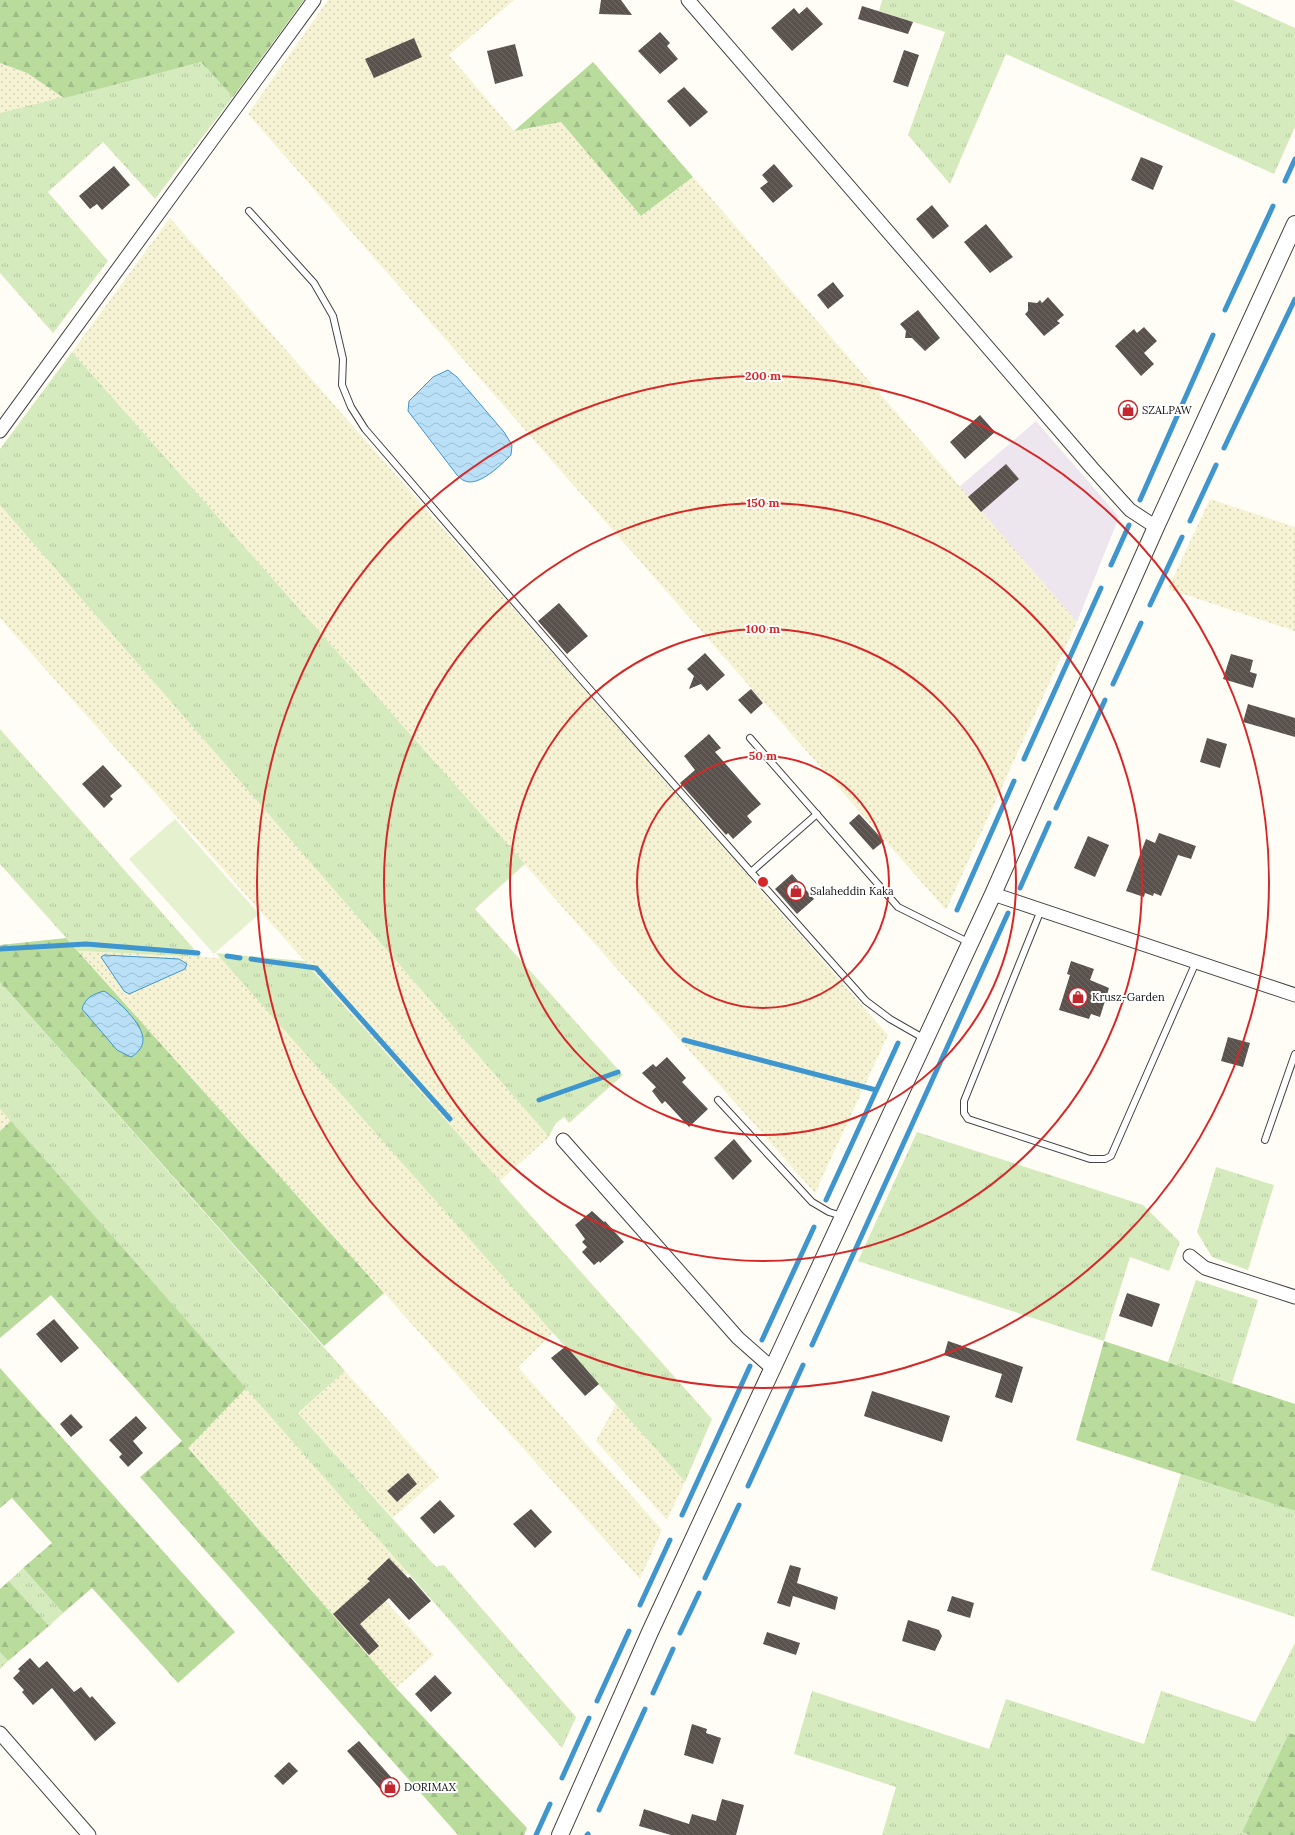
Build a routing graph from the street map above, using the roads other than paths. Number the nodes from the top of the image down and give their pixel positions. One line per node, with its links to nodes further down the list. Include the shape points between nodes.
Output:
1 (314, 0): 5 (street)
2 (688, 0): 6 (street, via 1097,473 1130,510)
3 (249, 211): 9 (lane, via 314,283 333,316 343,360 342,385 351,407 365,429)
4 (1295, 224): 6 (street)
5 (0, 431)
6 (1156, 527): 10 (street)
7 (750, 738): 8 (lane)
8 (817, 814): 9 (lane); 12 (lane, via 898,907)
9 (751, 872): 15 (lane, via 866,1001 890,1019)
10 (993, 894): 11 (street); 12 (street)
11 (1042, 910): 13 (street); 13 (lane, via 964,1101 964,1113 968,1119 1090,1159 1105,1159 1111,1156)
12 (970, 944): 15 (street)
13 (1196, 962): 14 (street)
14 (1295, 995)
15 (925, 1039): 20 (street)
16 (1295, 1054): 19 (lane)
17 (718, 1100): 20 (lane, via 812,1202)
18 (563, 1140): 23 (street, via 738,1338)
19 (1265, 1140)
20 (842, 1216): 23 (street)
21 (1190, 1256): 22 (street, via 1205,1268)
22 (1295, 1297)
23 (772, 1368): 26 (street)
24 (0, 1733): 25 (street)
25 (89, 1835)
26 (560, 1835)

